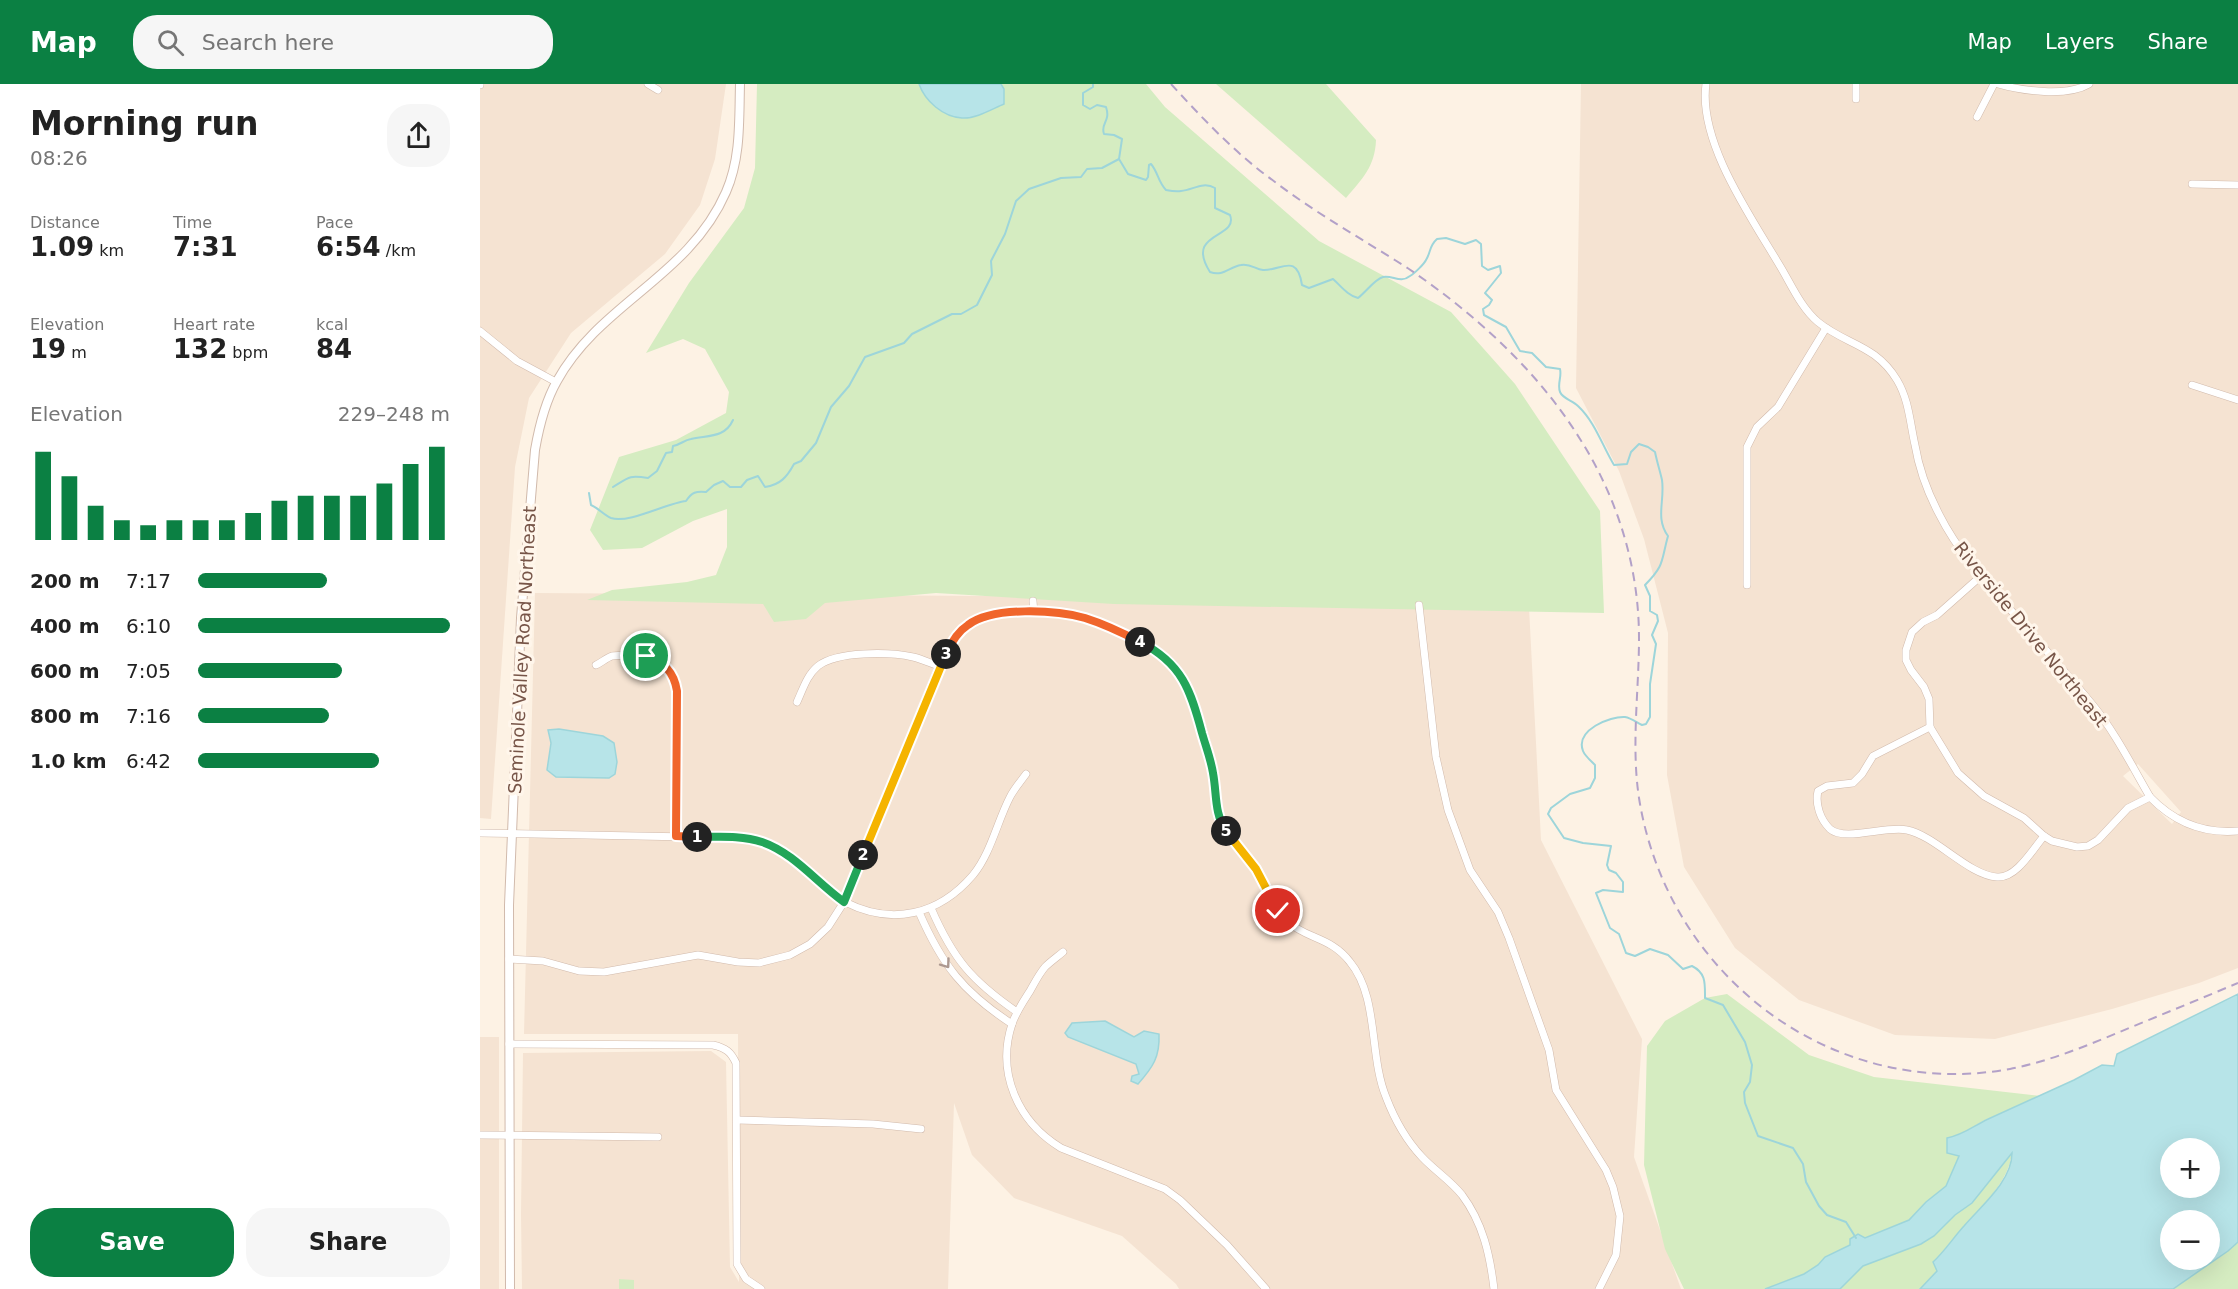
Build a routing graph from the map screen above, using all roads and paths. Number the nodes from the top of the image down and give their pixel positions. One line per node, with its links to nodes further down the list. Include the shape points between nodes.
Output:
1 (648, 84): 7 (street)
2 (740, 84): 14 (street, Seminole Valley Road Northeast, via 735,162 727,191 705,231 682,257 598,327)
3 (1706, 84): 12 (street, Riverside Drive Northeast, via 1709,127 1728,176 1807,310)
4 (1856, 84): 8 (street)
5 (1996, 84): 6 (street, via 2042,91 2070,91); 9 (street)
6 (2090, 84)
7 (658, 90)
8 (1856, 99)
9 (1977, 117)
10 (2192, 183): 11 (street)
11 (2238, 185)
12 (1826, 328): 17 (street, Riverside Drive Northeast, via 1870,351 1898,381 1929,492 1939,514); 18 (street, via 1778,407 1757,427 1747,447)
13 (480, 331): 14 (street, via 517,361)
14 (556, 382): 30 (street, Seminole Valley Road Northeast, via 540,423 535,450 521,618)
15 (2192, 385): 16 (street)
16 (2238, 400)
17 (1981, 576): 25 (street, via 1937,615 1923,622 1908,641 1906,660 1929,699); 27 (street, Riverside Drive Northeast, via 2095,707)
18 (1747, 585)
19 (1033, 601): 21 (street)
20 (1419, 605): 50 (street, via 1436,756 1448,810 1470,870 1498,912 1509,938 1549,1050 1556,1090 1613,1187 1620,1216 1616,1255)
21 (1034, 613): 23 (street, via 984,616 968,624 954,638); 49 (street, via 1084,618 1121,632 1155,649 1183,679 1192,695 1214,774 1220,822 1256,869 1278,911 1289,923 1341,951 1356,970 1366,995 1384,1094 1398,1125 1420,1156 1461,1194 1478,1221 1489,1251)
22 (596, 665): 31 (street, via 613,656 646,656 658,660 675,679)
23 (939, 666): 24 (street, via 901,655 844,655 816,668); 33 (street)
24 (797, 702)
25 (1930, 727): 32 (street, via 1969,784 2024,818); 32 (street, via 1873,756 1853,783 1818,791 1818,808 1831,830 1842,834 1909,830 1981,873 1998,878 2014,872)
26 (1026, 774): 34 (street, via 1011,795 975,873 950,898)
27 (2150, 797): 28 (street, Riverside Drive Northeast, via 2167,813 2190,825 2219,832); 32 (street, via 2128,808 2088,846 2061,844)
28 (2238, 831)
29 (480, 833): 30 (street)
30 (511, 834): 31 (street); 37 (street, Seminole Valley Road Northeast)
31 (676, 836): 33 (street, via 760,841 792,858)
32 (2044, 836)
33 (844, 902): 35 (street, via 885,915); 37 (street, via 828,927 810,944 790,955 759,963 698,956 604,972)
34 (931, 908): 35 (street); 38 (street, via 963,967)
35 (919, 912): 39 (street, one-way to 39, via 940,957 954,975 988,1009)
36 (1062, 952): 38 (street, via 1044,968)
37 (509, 959): 40 (street, Seminole Valley Road Northeast)
38 (1017, 1012): 39 (street)
39 (1012, 1024): 48 (street, via 1008,1076 1020,1109 1031,1125 1061,1148 1165,1189 1227,1245)
40 (509, 1044): 41 (street, via 723,1048 736,1063); 43 (street, Seminole Valley Road Northeast)
41 (737, 1120): 42 (street); 47 (street, via 737,1264 746,1279)
42 (921, 1129)
43 (511, 1134): 44 (street); 45 (street); 46 (street, Seminole Valley Road Northeast)
44 (480, 1135)
45 (658, 1137)
46 (510, 1289)
47 (761, 1289)
48 (1266, 1289)
49 (1494, 1289)
50 (1599, 1289)

